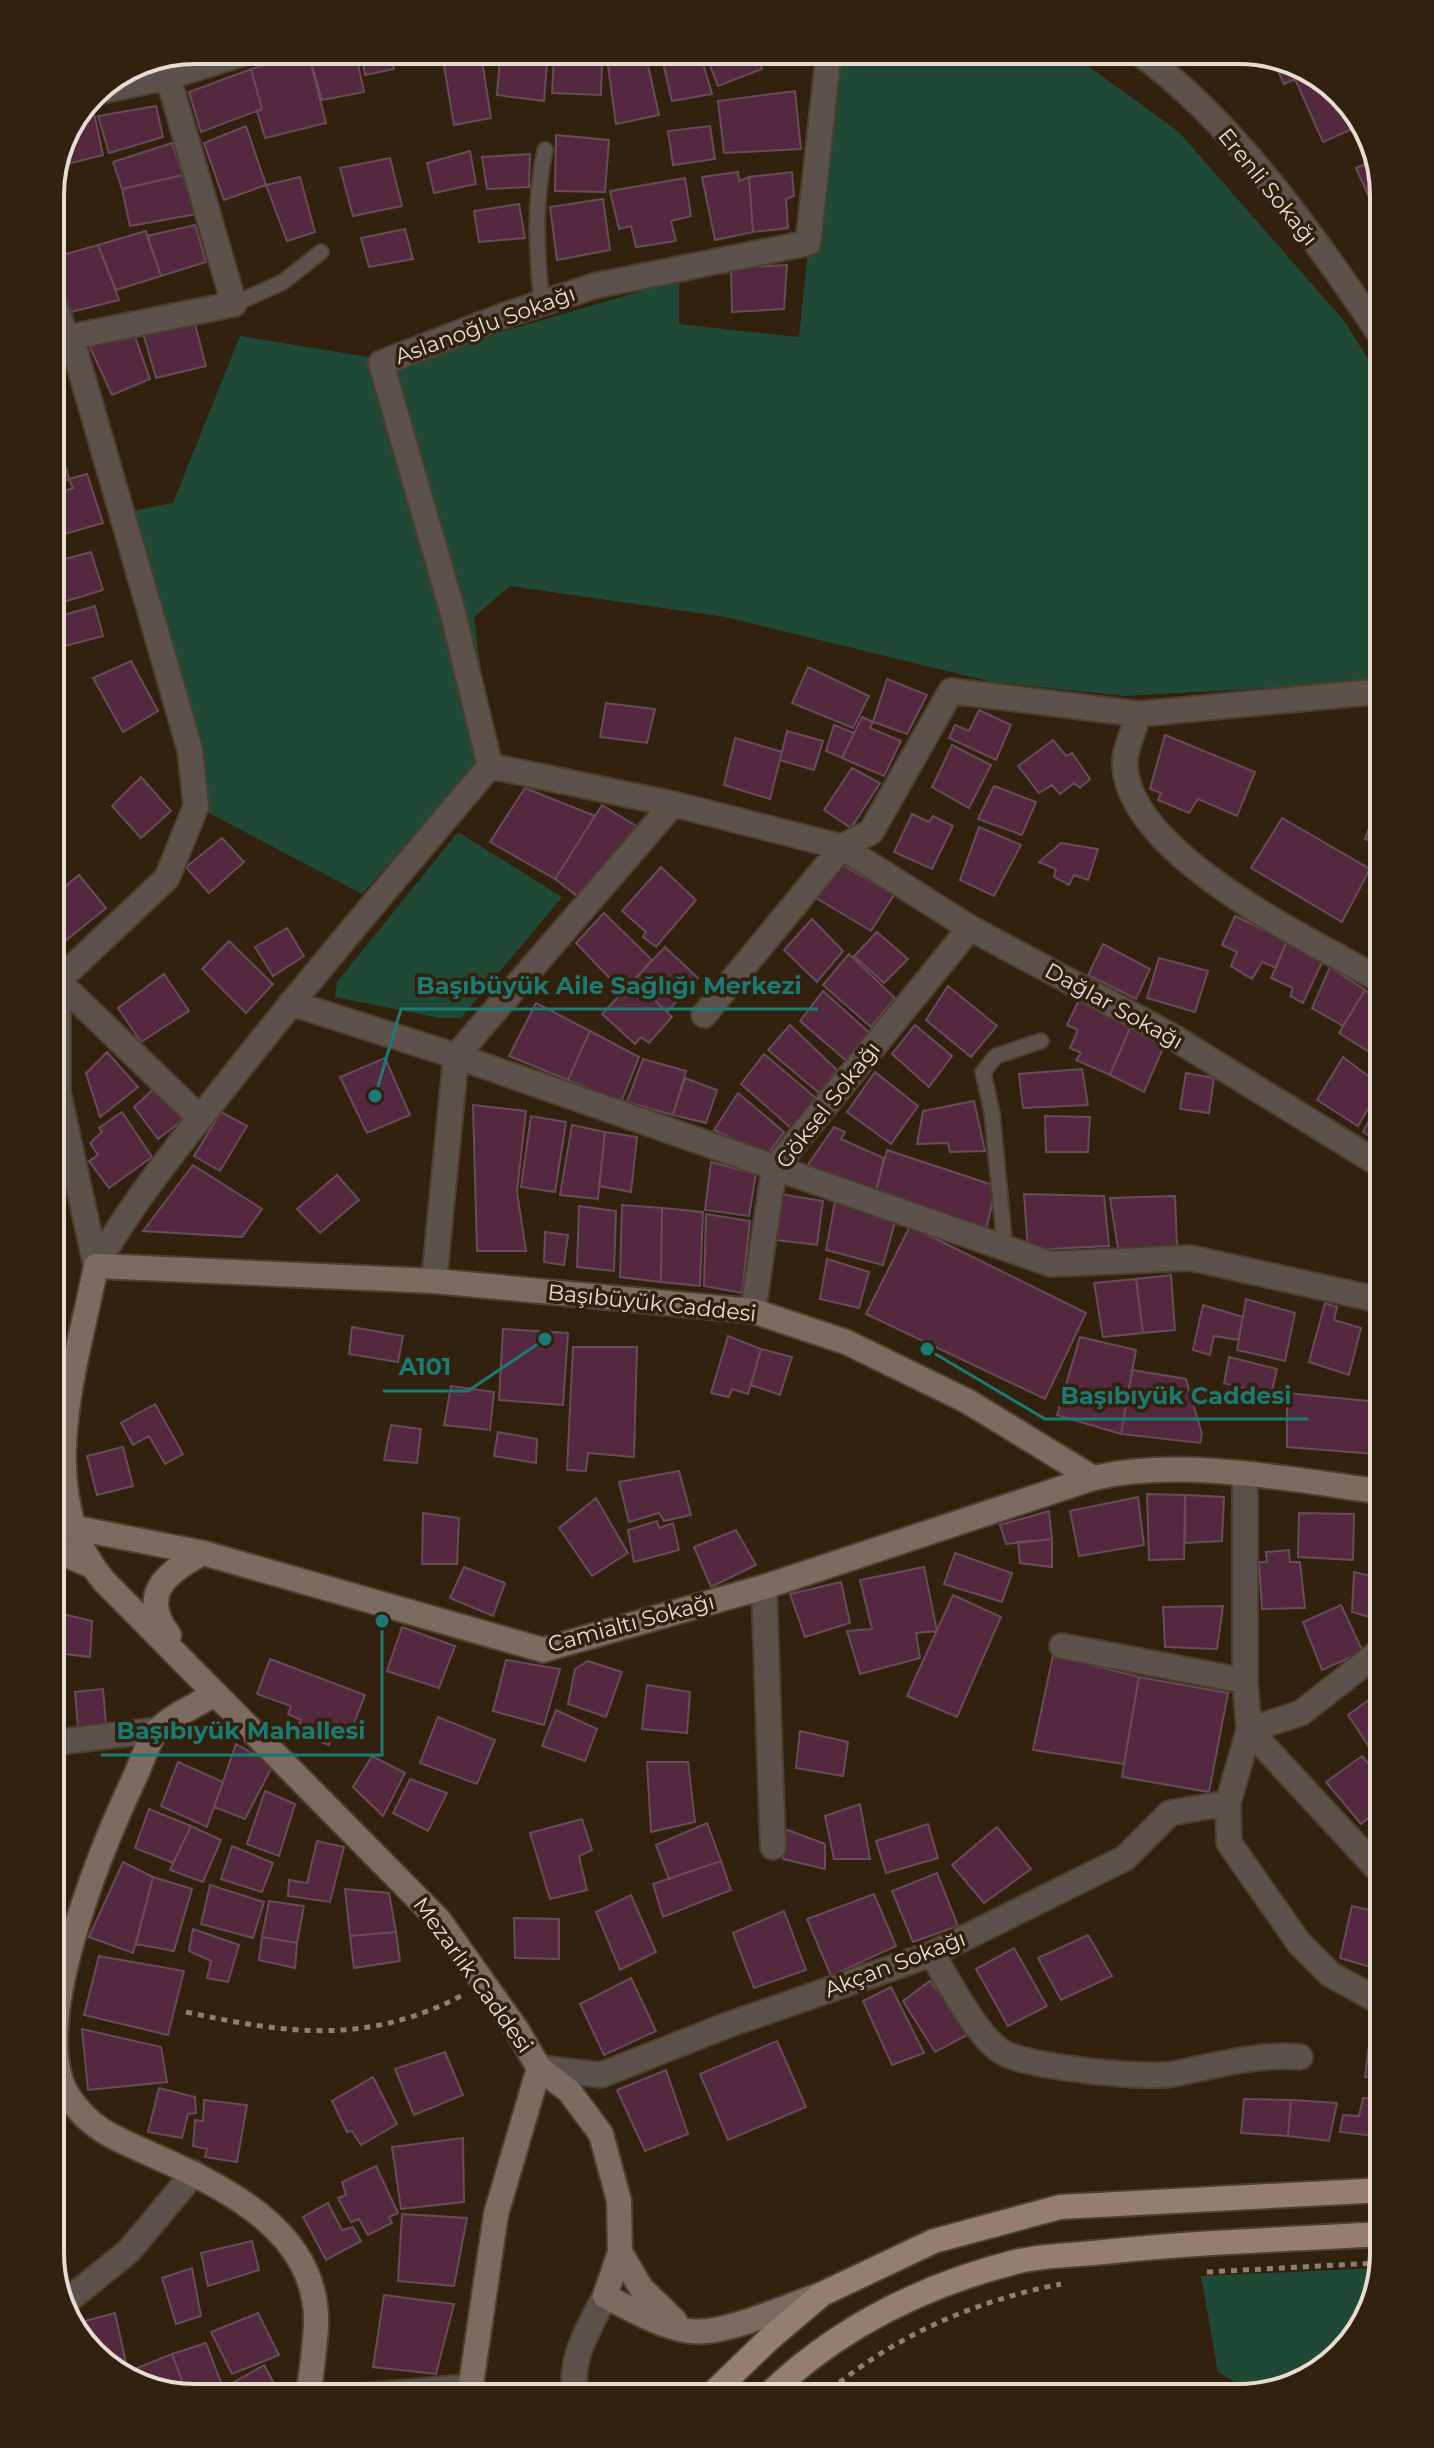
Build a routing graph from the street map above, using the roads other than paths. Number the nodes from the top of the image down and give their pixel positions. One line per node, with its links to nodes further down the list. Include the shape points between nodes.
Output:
1 (209, 64): 4 (street)
2 (827, 64): 8 (street, Aslanoğlu Sokağı, via 808,243 594,286)
3 (1152, 64): 10 (street, Erenli Sokağı, via 1220,128 1293,214)
4 (168, 77): 5 (street); 9 (street)
5 (135, 79)
6 (545, 150): 8 (lane, via 535,235)
7 (321, 252): 9 (lane, via 283,282)
8 (542, 303): 15 (street, Aslanoğlu Sokağı, via 381,363 453,613)
9 (234, 304): 11 (street)
10 (1370, 320)
11 (64, 339)
12 (64, 350): 19 (street, via 190,750 196,806 167,878)
13 (1370, 692): 14 (street)
14 (1139, 714): 17 (street, via 951,691 871,832); 20 (street, via 1124,764 1132,798 1152,828 1182,858 1262,912)
15 (490, 766): 16 (street, Dağlar Sokağı); 22 (street)
16 (673, 804): 17 (street, Dağlar Sokağı); 25 (street)
17 (842, 847): 18 (street, Dağlar Sokağı); 23 (street)
18 (970, 928): 28 (street, Dağlar Sokağı, via 1168,1034); 29 (street, Göksel Sokağı)
19 (64, 966)
20 (1370, 974)
21 (64, 985): 26 (street)
22 (291, 1003): 25 (street); 26 (street)
23 (704, 1015)
24 (1041, 1041): 30 (lane, via 996,1056 983,1072)
25 (456, 1056): 29 (street); 32 (street)
26 (200, 1118): 31 (street)
27 (64, 1134): 31 (street)
28 (1370, 1158)
29 (774, 1169): 30 (street); 34 (street, Göksel Sokağı)
30 (1005, 1248): 33 (street, via 1051,1264 1191,1258)
31 (96, 1266): 32 (main road, Başıbüyük Caddesi); 35 (main road, via 69,1382)
32 (434, 1281): 34 (main road, Başıbüyük Caddesi)
33 (1370, 1298)
34 (753, 1311): 37 (main road, Başıbüyük Caddesi, via 846,1342 967,1401)
35 (64, 1432)
36 (1245, 1474): 37 (main road, via 1126,1470); 38 (main road); 47 (street)
37 (1093, 1478): 44 (main road, Camialtı Sokağı)
38 (1370, 1490)
39 (64, 1527): 41 (main road, Camialtı Sokağı)
40 (64, 1531): 43 (main road, Mezarlık Caddesi)
41 (203, 1553): 44 (main road, Camialtı Sokağı, via 543,1650); 48 (main road, via 162,1584 155,1616)
42 (64, 1554): 43 (main road)
43 (92, 1566): 48 (main road, Mezarlık Caddesi)
44 (764, 1587): 53 (street)
45 (1062, 1646): 47 (street)
46 (1370, 1659): 50 (street, via 1301,1713)
47 (1245, 1681): 50 (street)
48 (214, 1694): 49 (main road); 59 (main road, Mezarlık Caddesi, via 439,1920)
49 (158, 1730): 51 (street); 56 (main road, via 112,1827 79,1916)
50 (1249, 1730): 52 (street); 54 (street)
51 (64, 1741)
52 (1228, 1803): 55 (street, Akçan Sokağı, via 1170,1813 1125,1858); 57 (street, via 1229,1843 1299,1943 1330,1974)
53 (773, 1847)
54 (1370, 1861)
55 (932, 1954): 58 (street, via 967,2013 1003,2052 1084,2071 1169,2074 1271,2054); 59 (street, Akçan Sokağı, via 601,2075)
56 (64, 1977)
57 (1370, 1996)
58 (1300, 2057)
59 (539, 2068): 64 (main road, Mezarlık Caddesi, via 569,2091 601,2134 619,2201); 70 (main road, via 496,2214)
60 (64, 2086): 61 (main road, via 88,2124)
61 (194, 2173): 67 (street, via 129,2251); 69 (main road, via 238,2198 288,2238 308,2275 316,2323)
62 (1370, 2191): 65 (main road, via 1060,2207 934,2241)
63 (1370, 2235): 73 (main road, via 1169,2245 1021,2261 915,2296 865,2320 800,2363)
64 (620, 2252): 66 (main road, Mezarlık Caddesi); 68 (main road, via 641,2288)
65 (822, 2294): 68 (main road, via 724,2330); 72 (main road)
66 (605, 2296): 68 (main road); 71 (street, Mezarlık Caddesi, via 577,2356)
67 (72, 2297)
68 (690, 2332)
69 (309, 2384)
70 (470, 2384)
71 (573, 2384)
72 (722, 2384)
73 (779, 2384)

